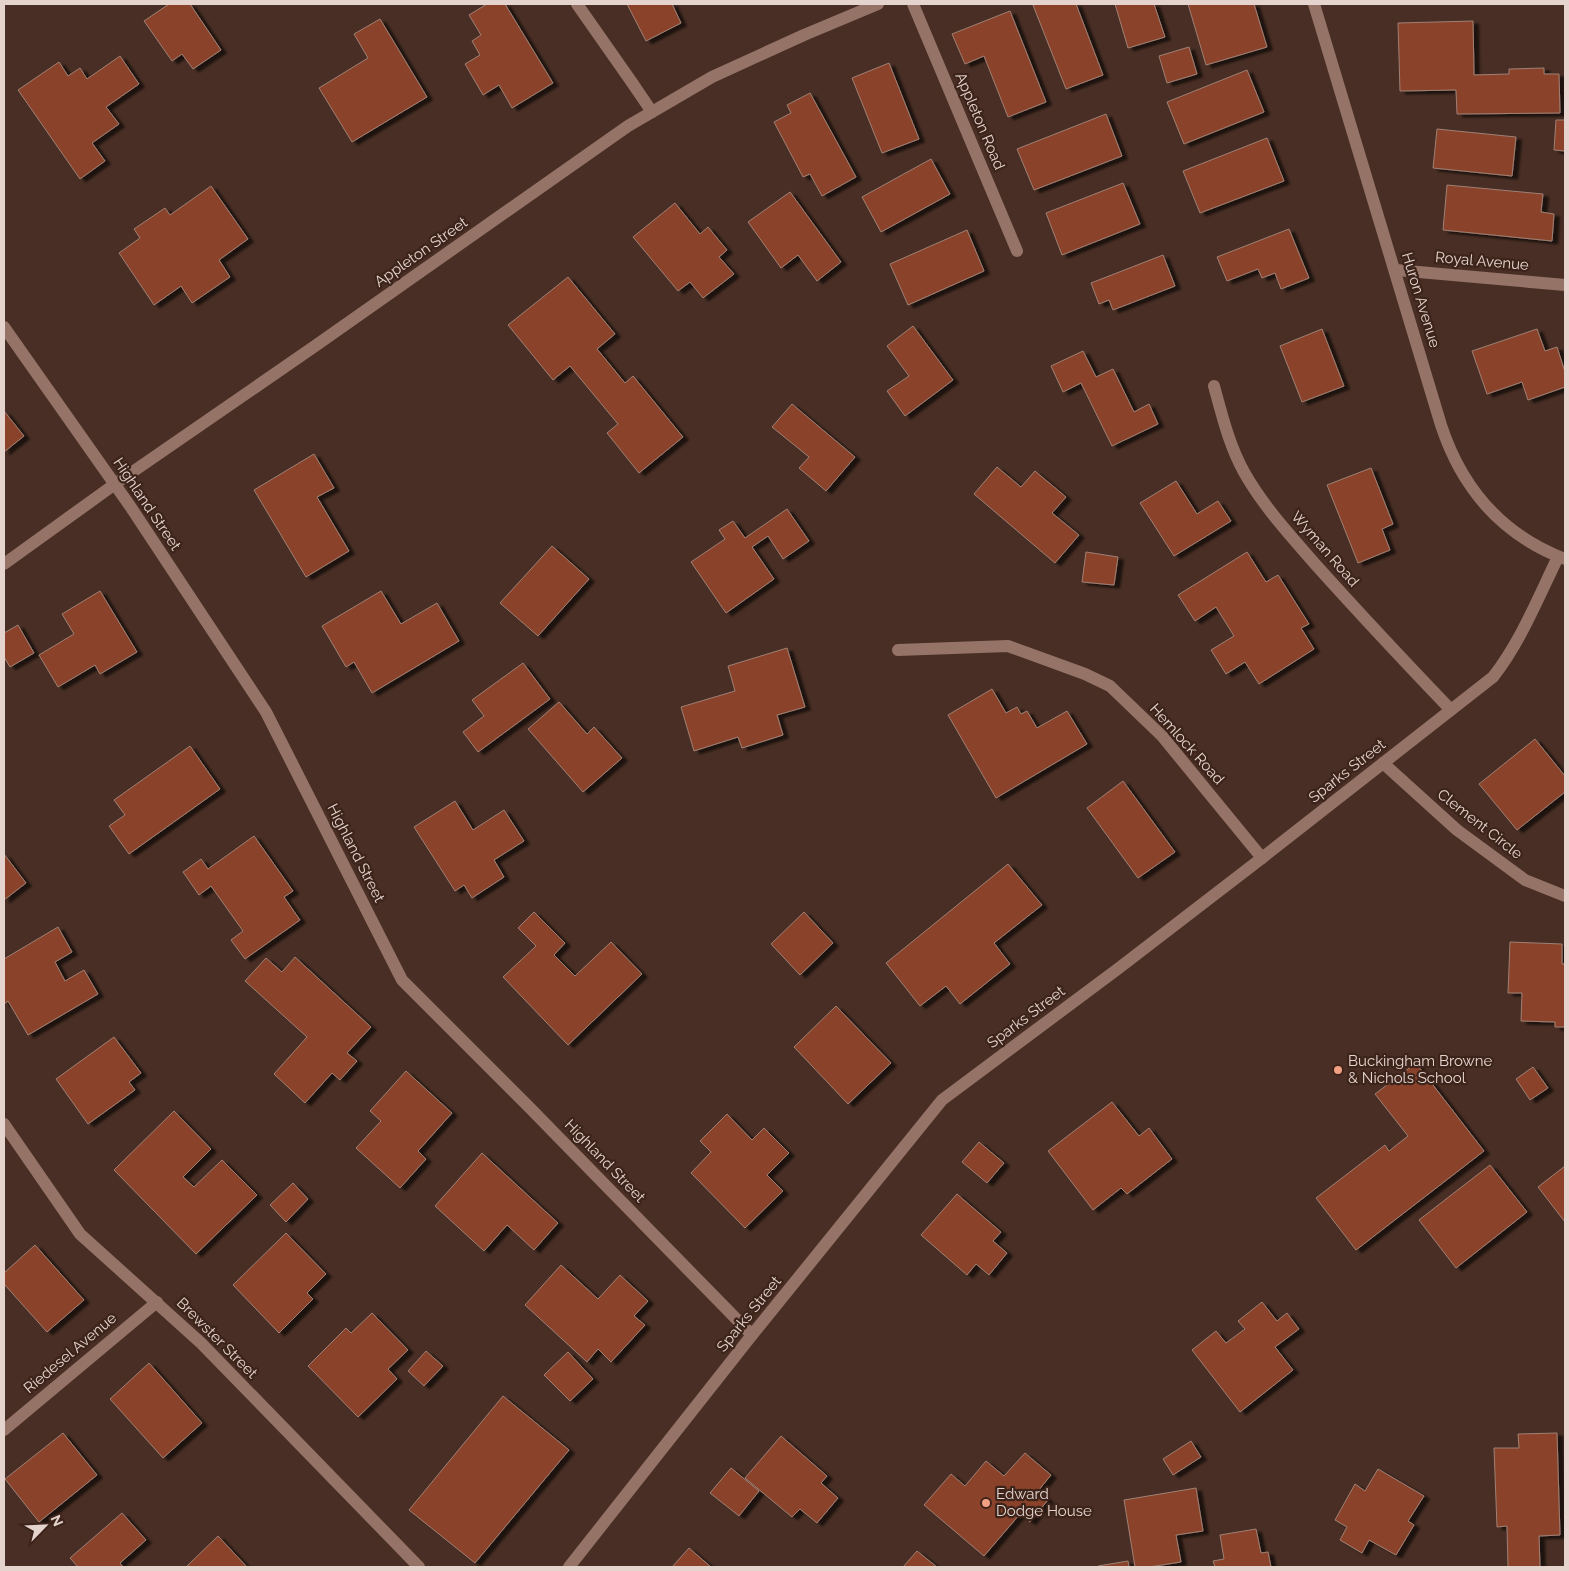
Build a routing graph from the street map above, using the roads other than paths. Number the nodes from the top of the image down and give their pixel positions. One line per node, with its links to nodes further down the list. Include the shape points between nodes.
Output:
1 (577, 4): 5 (street)
2 (878, 4): 5 (street, Appleton Street, via 712,77)
3 (912, 4): 6 (street, Appleton Road)
4 (1314, 4): 7 (street, Huron Avenue)
5 (652, 112): 11 (street, Appleton Street)
6 (1017, 251)
7 (1396, 270): 8 (street, Royal Avenue); 12 (street, Huron Avenue, via 1444,434 1463,474 1480,499 1508,528)
8 (1565, 285)
9 (4, 327): 11 (street, Highland Street)
10 (1214, 386): 15 (street, Wyman Road, via 1228,437 1243,471 1262,501 1338,589)
11 (115, 484): 13 (street, Appleton Street); 21 (street, Highland Street, via 266,712 402,980)
12 (1562, 558): 15 (street, Sparks Street, via 1508,657 1493,677)
13 (4, 564)
14 (898, 650): 17 (street, Hemlock Road, via 1008,646 1110,686 1162,736)
15 (1451, 710): 16 (street, Sparks Street)
16 (1383, 763): 17 (street, Sparks Street); 18 (street, Clement Circle, via 1457,830 1525,880)
17 (1262, 858): 21 (street, Sparks Street, via 942,1100)
18 (1565, 896)
19 (4, 1124): 20 (street, Brewster Street, via 80,1234)
20 (157, 1302): 22 (street, Riedesel Avenue); 23 (street, Brewster Street, via 201,1343)
21 (752, 1335): 24 (street, Sparks Street)
22 (4, 1430)
23 (418, 1567)
24 (569, 1567)

